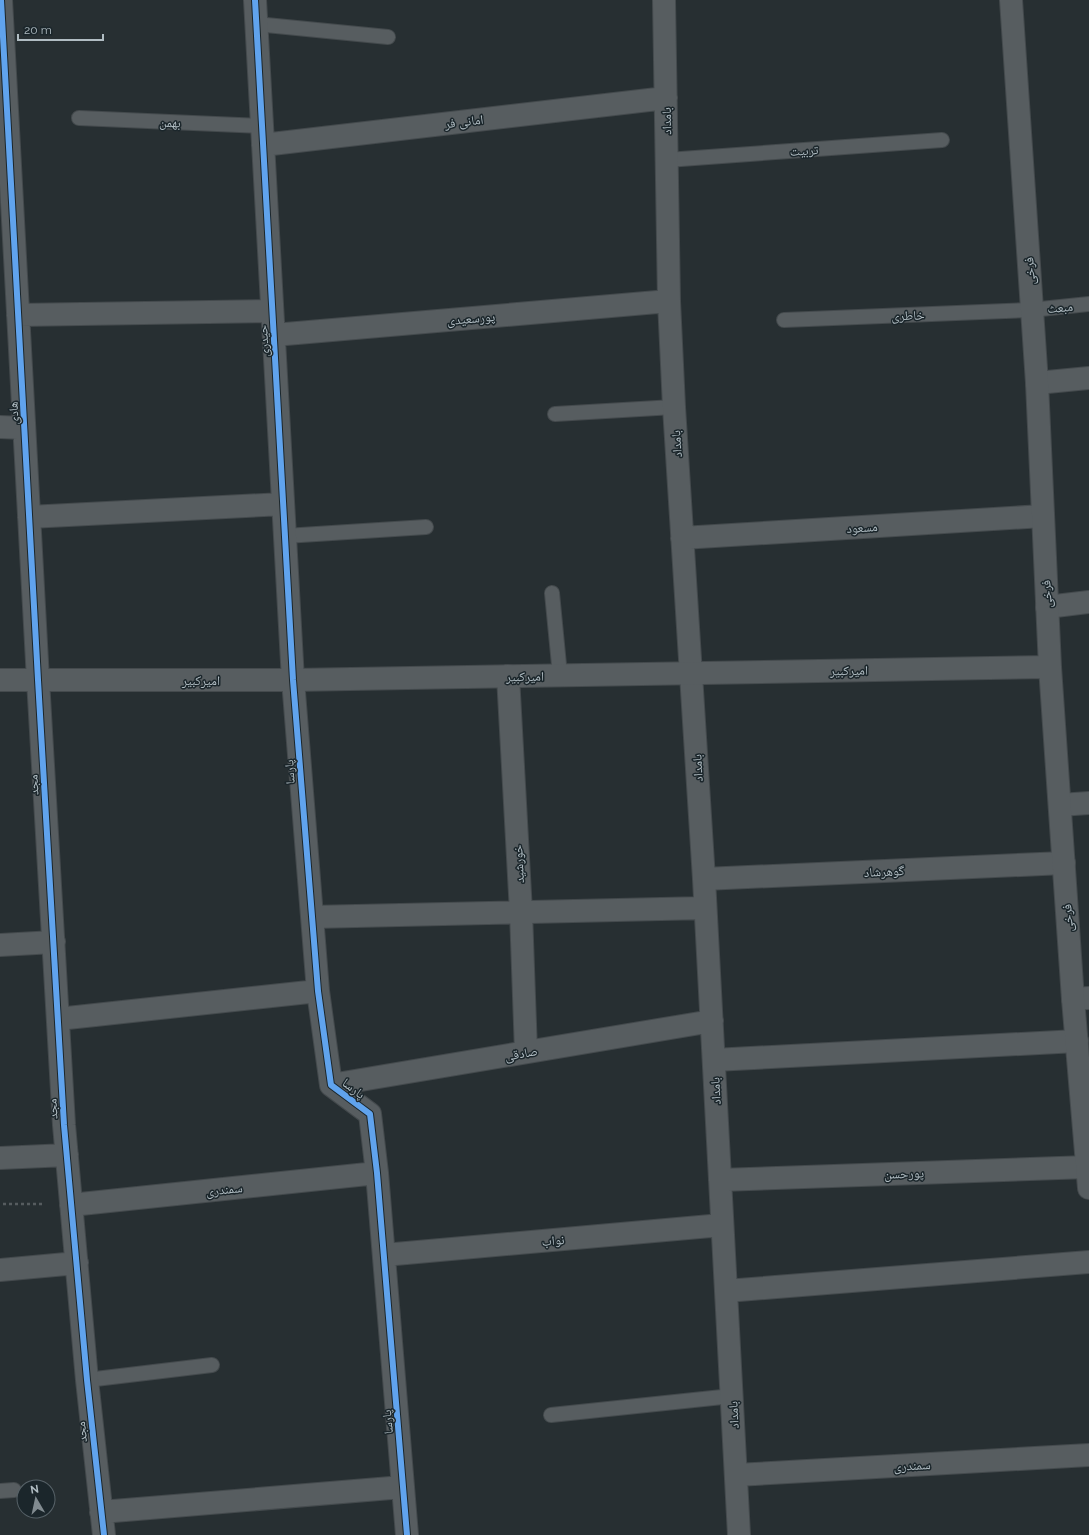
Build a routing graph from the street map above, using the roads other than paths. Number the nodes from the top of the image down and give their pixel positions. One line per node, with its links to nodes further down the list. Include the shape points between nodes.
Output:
1 (1, 0): 16 (street, هادی)
2 (255, 0): 5 (street, حیدری)
3 (664, 0): 7 (street, بامداد)
4 (1011, 0): 14 (street, فرخی)
5 (256, 24): 6 (lane); 9 (street, حیدری)
6 (388, 37)
7 (666, 98): 9 (street, امانی فر); 11 (street, بامداد)
8 (78, 118): 9 (lane, بهمن)
9 (262, 136): 15 (street, حیدری)
10 (942, 140): 11 (lane, تربیت)
11 (667, 160): 12 (street, بامداد)
12 (669, 301): 18 (street, پورسعیدی); 21 (street, بامداد)
13 (1089, 304): 14 (lane, مبعث)
14 (1032, 310): 17 (lane, خاطری); 20 (street, فرخی)
15 (272, 311): 16 (street); 18 (street, حیدری)
16 (18, 314): 24 (street, هادی)
17 (784, 320)
18 (274, 335): 25 (street, حیدری)
19 (1089, 378): 20 (street)
20 (1036, 383): 26 (street, فرخی)
21 (674, 407): 22 (lane); 30 (street, بامداد)
22 (555, 414)
23 (0, 427): 24 (street)
24 (24, 428): 27 (street, هادی)
25 (283, 504): 27 (street); 29 (street, حیدری)
26 (1043, 516): 30 (street, مسعود); 33 (street, فرخی)
27 (29, 517): 39 (street, هادی)
28 (426, 527): 29 (lane)
29 (285, 536): 40 (street, حیدری)
30 (682, 538): 35 (street, بامداد)
31 (552, 593): 36 (lane)
32 (1089, 602): 33 (street)
33 (1047, 606): 34 (street, فرخی)
34 (1050, 667): 35 (street, امیرکبیر); 42 (street, فرخی)
35 (692, 673): 36 (street, امیرکبیر); 44 (street, بامداد)
36 (560, 675): 37 (street, امیرکبیر)
37 (508, 676): 40 (street, امیرکبیر); 46 (street, خورشید)
38 (0, 680): 39 (street, امیرکبیر)
39 (38, 680): 40 (street, امیرکبیر); 48 (street, مجد)
40 (293, 680): 47 (street, پارسا)
41 (1089, 803): 42 (street)
42 (1060, 805): 43 (street, فرخی)
43 (1064, 863): 44 (street, گوهرشاد); 51 (street, فرخی)
44 (704, 879): 45 (street, بامداد)
45 (705, 908): 46 (street); 53 (street, بامداد)
46 (521, 912): 47 (street); 55 (street, خورشید)
47 (312, 917): 50 (street, پارسا)
48 (54, 942): 49 (street); 52 (street, مجد)
49 (0, 945)
50 (318, 991): 52 (street); 57 (street, پارسا)
51 (1081, 998): 54 (street, فرخی)
52 (58, 1019): 59 (street, مجد)
53 (712, 1021): 55 (street, صادقی); 56 (street, بامداد)
54 (1077, 1041): 56 (street); 58 (street, فرخی)
55 (526, 1052): 57 (street, صادقی)
56 (714, 1060): 63 (street, بامداد)
57 (331, 1085): 61 (street, پارسا, via 370,1114)
58 (1087, 1132): 62 (street, فرخی)
59 (67, 1155): 60 (street); 64 (street, مجد)
60 (0, 1158)
61 (377, 1173): 64 (street, سمندری); 66 (street, پارسا)
62 (1088, 1178): 63 (street, پورحسن)
63 (720, 1180): 65 (street, بامداد)
64 (71, 1205): 68 (street, مجد)
65 (722, 1225): 66 (street, نواب); 70 (street, بامداد)
66 (384, 1255): 77 (street, پارسا)
67 (1089, 1262): 70 (street)
68 (77, 1263): 69 (street); 72 (street, مجد)
69 (0, 1270)
70 (726, 1291): 73 (street, بامداد)
71 (212, 1365): 72 (lane)
72 (87, 1380): 80 (street, مجد)
73 (732, 1396): 74 (lane); 76 (street, بامداد)
74 (551, 1415)
75 (1089, 1455): 76 (street, سمندری)
76 (736, 1475): 83 (street, بامداد)
77 (403, 1487): 80 (street); 82 (street, پارسا)
78 (14, 1490): 79 (lane)
79 (0, 1491)
80 (101, 1512): 81 (street, مجد)
81 (104, 1535)
82 (407, 1535)
83 (739, 1535)

